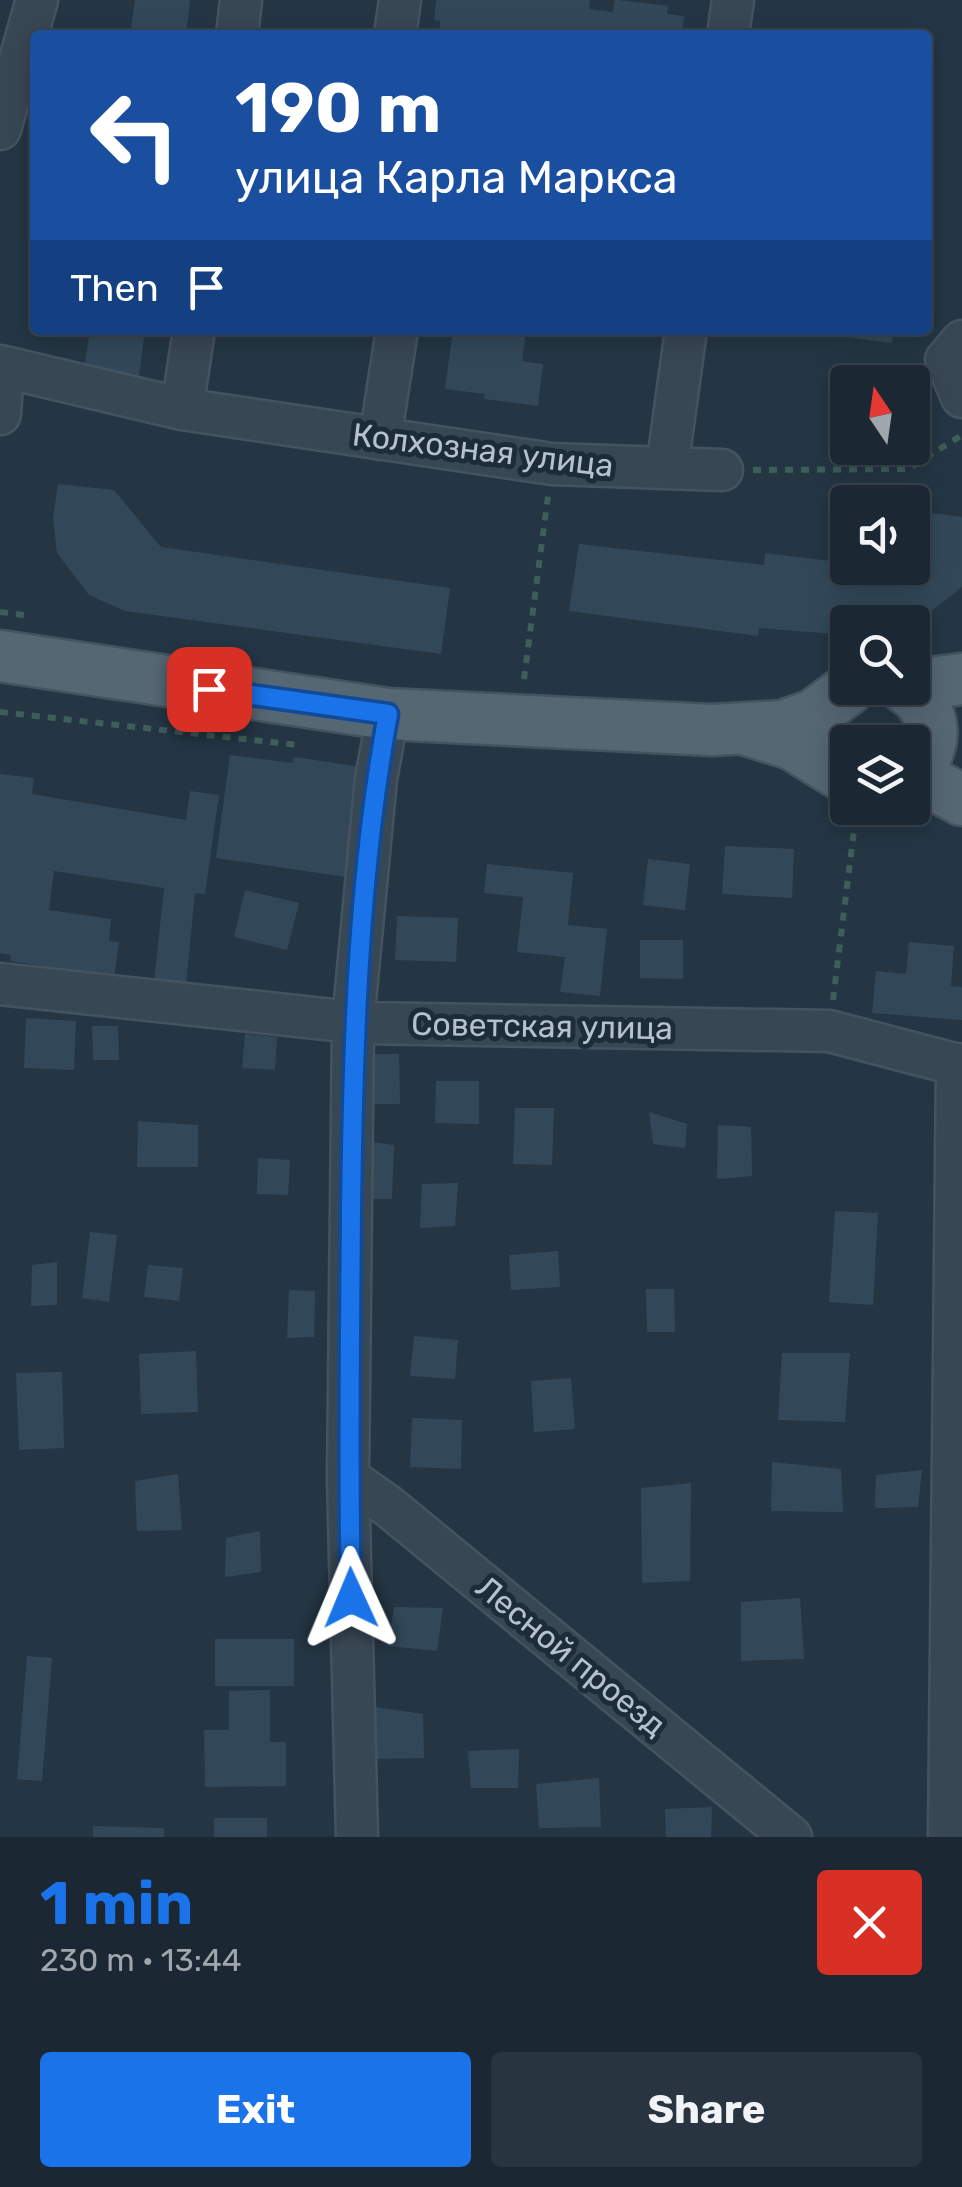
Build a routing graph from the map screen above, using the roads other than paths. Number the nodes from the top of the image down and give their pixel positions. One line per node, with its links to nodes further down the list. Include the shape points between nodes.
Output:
1 (36, 0): 8 (street)
2 (241, 0): 5 (street)
3 (400, 0): 6 (street)
4 (732, 0): 7 (street)
5 (238, 30)
6 (397, 30)
7 (729, 30)
8 (0, 129)
9 (193, 335): 15 (street)
10 (396, 335): 17 (street)
11 (685, 335): 18 (street)
12 (962, 341): 14 (street, via 946,360)
13 (1, 366): 15 (street, Колхозная улица); 16 (street)
14 (962, 397)
15 (182, 409): 17 (street, Колхозная улица)
16 (0, 414)
17 (380, 439): 18 (street, Колхозная улица, via 552,464)
18 (666, 468): 19 (street, Колхозная улица)
19 (722, 470)
20 (0, 656): 26 (main road)
21 (962, 679): 25 (main road)
22 (962, 688): 25 (main road)
23 (830, 704): 27 (main road, via 783,726)
24 (836, 705): 28 (main road, via 825,720)
25 (923, 707)
26 (388, 714): 27 (main road); 33 (street)
27 (746, 730): 29 (main road, via 792,744)
28 (830, 761)
29 (830, 774)
30 (930, 784): 31 (main road)
31 (962, 800)
32 (0, 984): 33 (street, Советская улица)
33 (354, 1022): 34 (street, Советская улица, via 829,1032); 35 (street)
34 (959, 1065): 38 (street)
35 (348, 1478): 36 (street); 37 (street, Лесной проезд)
36 (358, 1837)
37 (792, 1837)
38 (949, 1837)

